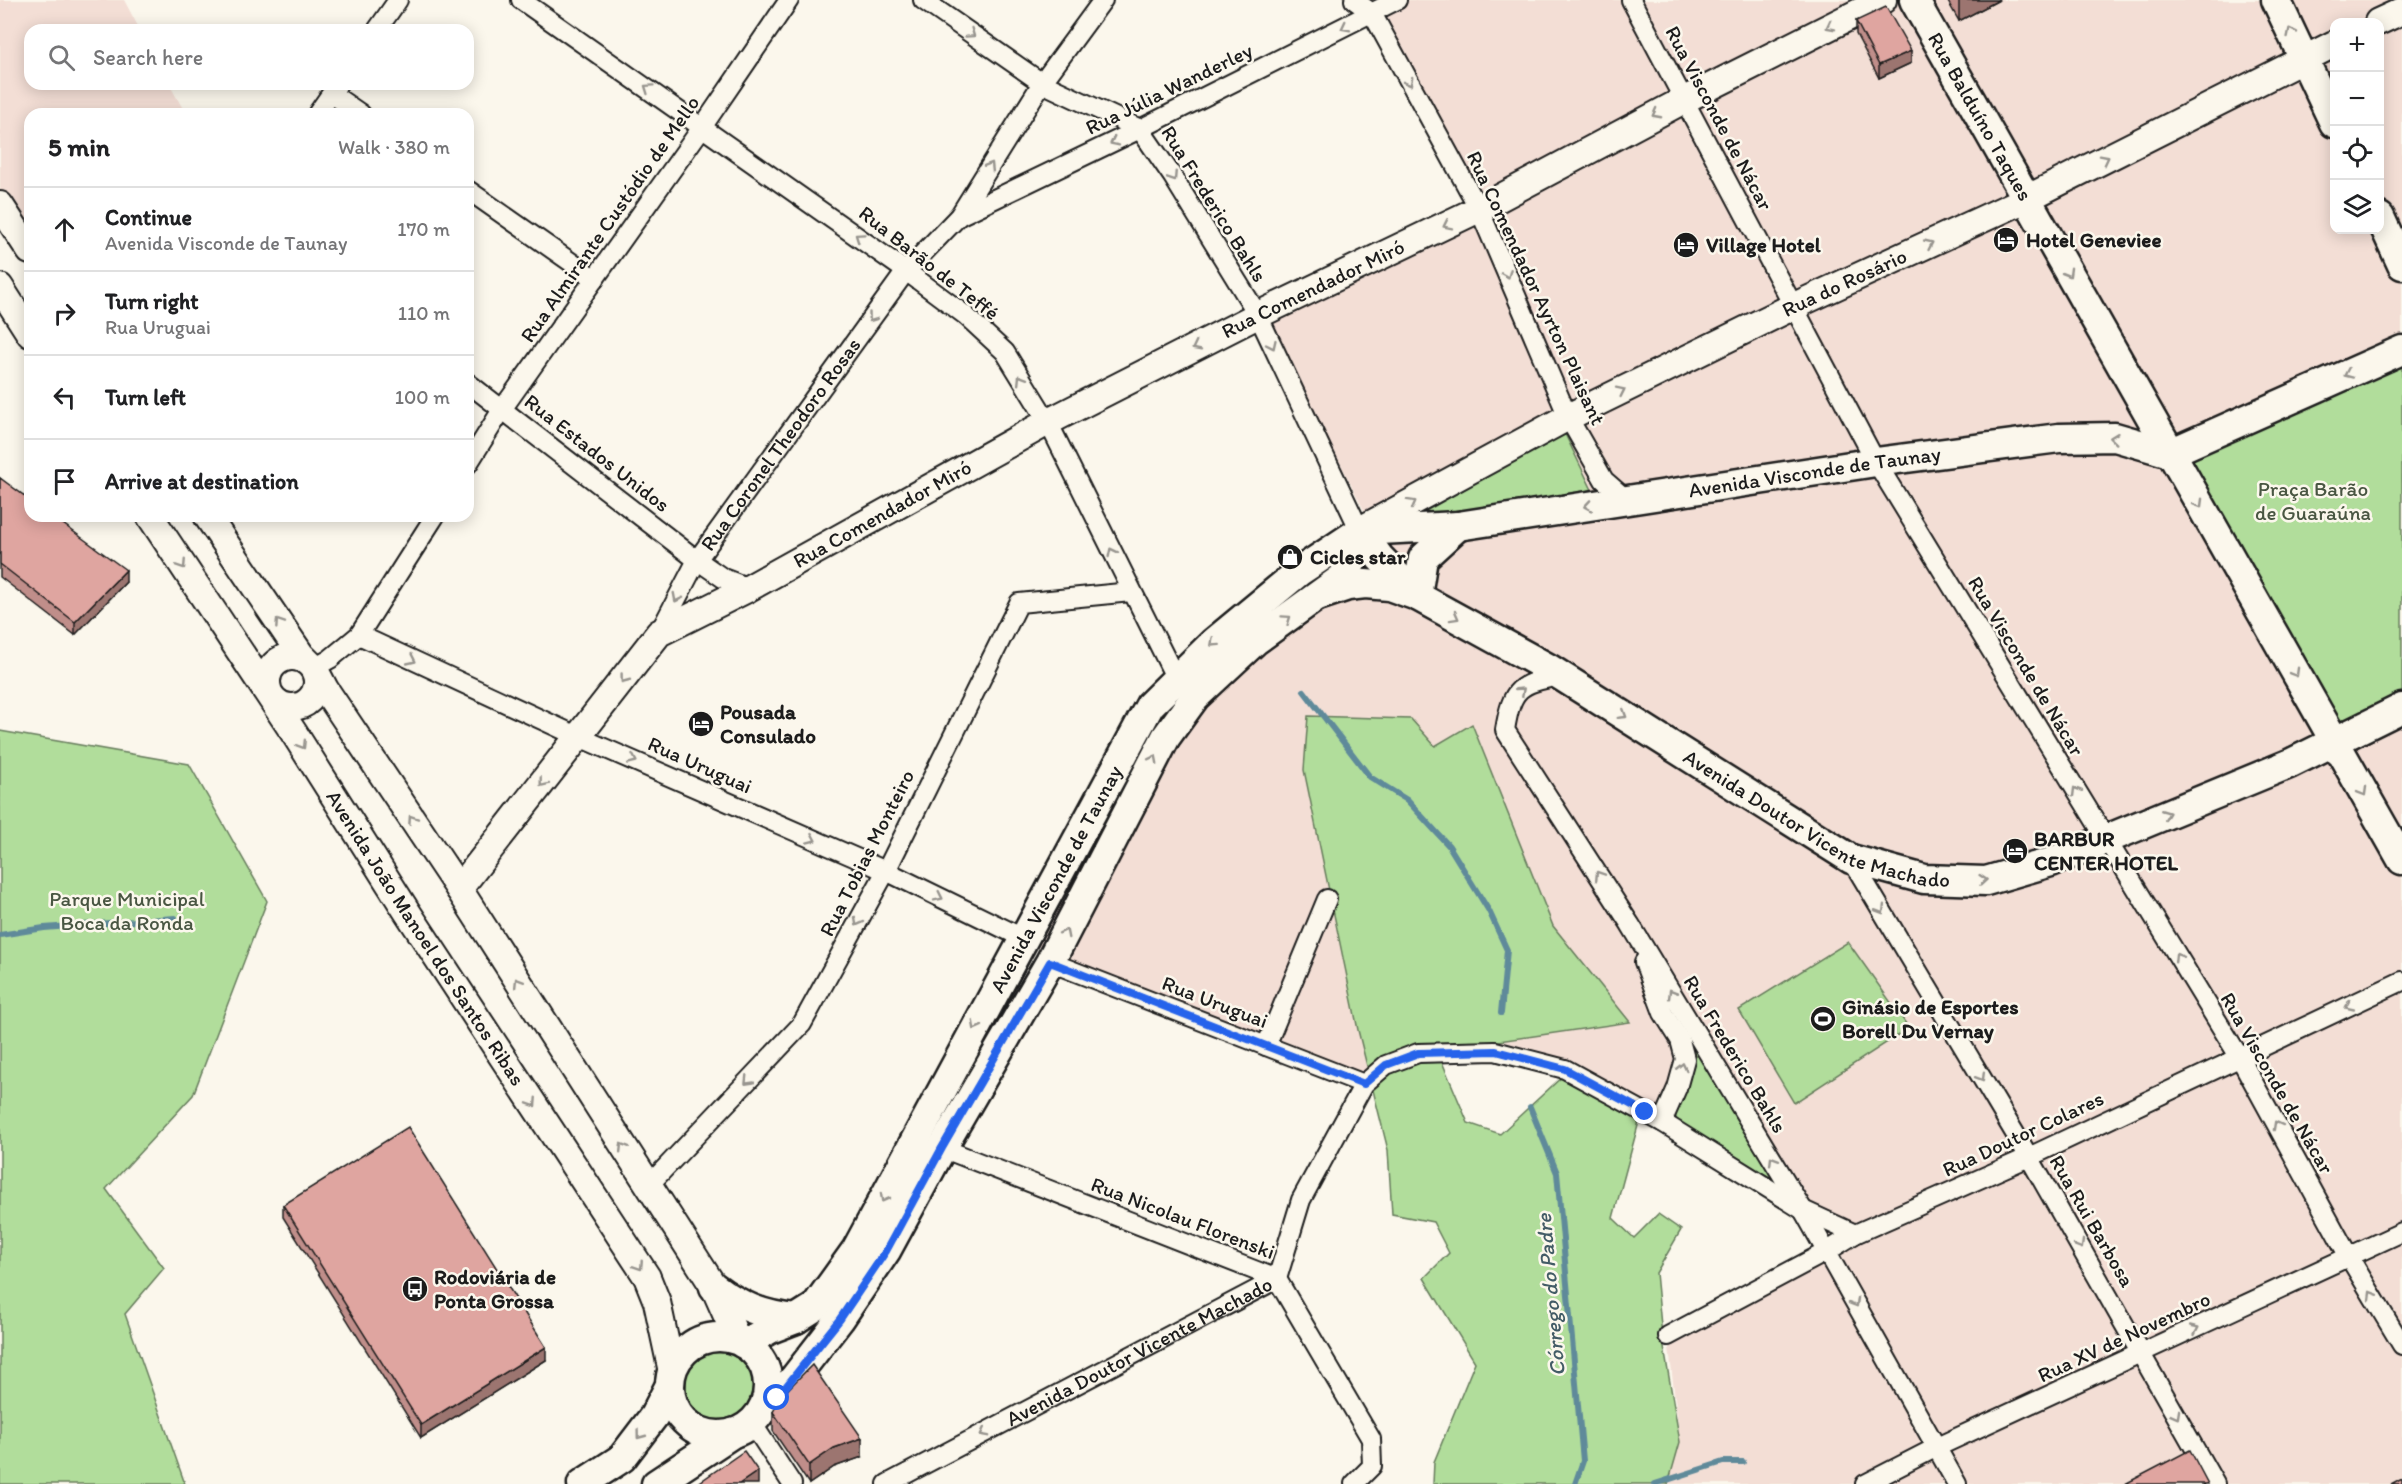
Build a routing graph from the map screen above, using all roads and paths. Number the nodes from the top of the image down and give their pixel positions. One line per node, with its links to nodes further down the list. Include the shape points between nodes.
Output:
1 (398, 0): 15 (street)
2 (521, 0): 25 (street, Rua Barão de Teffé, one-way to 2)
3 (789, 0): 25 (street, Rua Almirante Custódio de Mello)
4 (923, 0): 18 (street, Rua Frederico Bahls, one-way to 18)
5 (1103, 0): 18 (street, Rua Coronel Theodoro Rosas)
6 (1354, 0): 13 (street, Rua Comendador Ayrton Plaisant)
7 (1397, 0): 13 (street, Rua Júlia Wanderley)
8 (1630, 0): 21 (street, Rua Visconde de Nácar)
9 (1883, 0): 21 (main road, Rua Comendador Miró, one-way to 21)
10 (1914, 0): 28 (main road, Rua Balduíno Taques)
11 (2276, 0): 17 (main road, one-way to 11)
12 (2402, 11): 14 (main road)
13 (1372, 13): 26 (street, Rua Júlia Wanderley, one-way to 26); 30 (street, Rua Comendador Ayrton Plaisant, one-way to 30)
14 (2384, 19)
15 (380, 24)
16 (2330, 46): 17 (main road, Rua do Rosário)
17 (2304, 60): 24 (main road); 28 (main road, Rua do Rosário, one-way to 17)
18 (1042, 83): 26 (street, Rua Frederico Bahls); 31 (street, Rua Coronel Theodoro Rosas, one-way to 18)
19 (334, 90): 22 (street)
20 (336, 90): 23 (street)
21 (1682, 101): 30 (main road, Rua Comendador Miró, one-way to 30); 38 (street, Rua Visconde de Nácar)
22 (321, 108)
23 (355, 108)
24 (2330, 115)
25 (703, 126): 35 (street, Rua Barão de Teffé, one-way to 25); 36 (street, Rua Almirante Custódio de Mello)
26 (1140, 129): 31 (street, Rua Júlia Wanderley, one-way to 31); 39 (street, Rua Frederico Bahls, one-way to 39)
27 (474, 194): 36 (street)
28 (2026, 199): 38 (main road, Rua do Rosário, one-way to 28); 46 (main road, Rua Balduíno Taques, one-way to 46)
29 (0, 205): 33 (main road)
30 (1479, 209): 39 (main road, Rua Comendador Miró, one-way to 39); 44 (street, Rua Comendador Ayrton Plaisant, one-way to 44)
31 (959, 216): 35 (street, Rua Coronel Theodoro Rosas)
32 (2384, 227): 34 (main road)
33 (24, 241)
34 (2402, 265)
35 (906, 271): 45 (street, Rua Barão de Teffé, one-way to 35, via 1005,352 965,315); 55 (street, Rua Coronel Theodoro Rosas, one-way to 55)
36 (595, 279): 43 (street, Rua Almirante Custódio de Mello)
37 (0, 287): 40 (main road)
38 (1794, 306): 44 (main road, Rua do Rosário, one-way to 38); 48 (street, Rua Visconde de Nácar)
39 (1258, 315): 45 (main road, Rua Comendador Miró, one-way to 45); 54 (street, Rua Frederico Bahls, one-way to 54)
40 (24, 325)
41 (2402, 350): 46 (main road, one-way to 46)
42 (474, 387): 43 (street, Rua Estados Unidos)
43 (503, 408): 47 (street, Rua Almirante Custódio de Mello); 55 (street, Rua Estados Unidos)
44 (1568, 417): 49 (street, Rua Comendador Ayrton Plaisant, via 1604,480); 54 (main road, Rua do Rosário, one-way to 44)
45 (1048, 422): 56 (main road, Rua Comendador Miró); 57 (street, Rua Barão de Teffé, one-way to 45)
46 (2170, 453): 48 (main road, Avenida Visconde de Taunay, one-way to 48, via 2115,436 2059,438); 68 (main road, one-way to 68)
47 (474, 454)
48 (1875, 462): 49 (main road, Avenida Visconde de Taunay); 69 (street, Rua Visconde de Nácar, one-way to 48)
49 (1627, 500): 53 (main road, Avenida Visconde de Taunay, one-way to 53)
50 (154, 522): 65 (main road, Avenida João Manoel dos Santos Ribas, one-way to 65)
51 (211, 522): 62 (main road, one-way to 51, via 301,655)
52 (431, 522): 61 (street)
53 (1458, 526): 54 (main road, Avenida Visconde de Taunay); 59 (main road, via 1423,558)
54 (1360, 531): 58 (main road, via 1350,567); 59 (main road); 64 (main road, Avenida Visconde de Taunay, one-way to 64, via 1300,572 1213,643)
55 (697, 560): 56 (street, via 723,578); 60 (street, Rua Coronel Theodoro Rosas, one-way to 60)
56 (749, 588): 60 (main road, Rua Comendador Miró)
57 (1131, 592): 64 (street, Rua Barão de Teffé); 72 (street, Rua Tobias Monteiro, via 1019,603)
58 (1321, 595): 59 (main road, Avenida Doutor Vicente Machado, via 1365,584 1389,586); 77 (main road, Avenida Visconde de Taunay, one-way to 58, via 1172,729 1195,697 1255,641)
59 (1417, 596): 63 (main road, Avenida Doutor Vicente Machado, one-way to 63)
60 (659, 633): 67 (main road, Rua Coronel Theodoro Rosas, one-way to 67)
61 (359, 635): 62 (street); 67 (street, Rua Uruguai, one-way to 67)
62 (314, 668): 65 (main road, via 317,686 307,702 288,707); 65 (main road, via 296,657 277,662 267,678); 73 (main road, one-way to 62, via 324,689)
63 (1560, 676): 70 (main road, Avenida Doutor Vicente Machado, one-way to 70); 75 (street, Rua Frederico Bahls, one-way to 63, via 1505,730 1509,702 1518,691 1533,681)
64 (1176, 679): 76 (main road, Avenida Visconde de Taunay, via 1150,705)
65 (270, 697): 98 (main road, Avenida João Manoel dos Santos Ribas, one-way to 98, via 647,1277 657,1302)
66 (2402, 708): 68 (main road)
67 (579, 737): 72 (street, Rua Uruguai, one-way to 72); 73 (main road, Rua Coronel Theodoro Rosas, one-way to 73)
68 (2334, 742): 69 (main road, Avenida Doutor Vicente Machado, one-way to 68); 71 (main road, one-way to 71)
69 (2106, 839): 70 (main road, Avenida Doutor Vicente Machado, one-way to 69, via 1924,879 1986,881 2051,862); 80 (street, Rua Visconde de Nácar, one-way to 69)
70 (1851, 860): 84 (street, Rua Rui Barbosa, one-way to 84)
71 (2402, 860)
72 (886, 871): 76 (street, Rua Uruguai, one-way to 76); 85 (street, Rua Tobias Monteiro, one-way to 85, via 802,1024)
73 (459, 889): 85 (main road, one-way to 73)
74 (1327, 899): 79 (street)
75 (1630, 924): 82 (street, one-way to 75, via 1685,1059 1680,1040 1663,1013); 86 (street, Rua Frederico Bahls, one-way to 75)
76 (1023, 938): 93 (main road, Avenida Visconde de Taunay, one-way to 93, via 856,1250 815,1307)
77 (1050, 962): 79 (street, Rua Uruguai); 83 (main road, Avenida Visconde de Taunay)
78 (2402, 981): 80 (street, Rua Doutor Colares, one-way to 80)
79 (1266, 1046): 81 (street, Rua Uruguai)
80 (2240, 1058): 84 (street, Rua Doutor Colares); 90 (street, Rua Visconde de Nácar, one-way to 80)
81 (1364, 1084): 82 (street, Avenida Doutor Vicente Machado, via 1386,1065 1418,1053 1496,1051 1565,1069); 91 (street, Avenida Doutor Vicente Machado, via 1301,1200)
82 (1662, 1122): 86 (street, Avenida Doutor Vicente Machado)
83 (942, 1148): 91 (street, Rua Nicolau Florenski); 99 (main road, Avenida Visconde de Taunay, via 886,1251 840,1319 777,1398)
84 (2030, 1157): 88 (street, Rua Doutor Colares); 97 (street, Rua Rui Barbosa, one-way to 97)
85 (648, 1186): 92 (main road)
86 (1803, 1210): 88 (street, Avenida Doutor Vicente Machado); 89 (street, Rua Frederico Bahls)
87 (2402, 1232): 90 (street, Rua XV de Novembro)
88 (1855, 1234): 89 (street, Rua Doutor Colares)
89 (1826, 1252): 94 (street, Rua Doutor Colares); 100 (street, Rua Frederico Bahls, one-way to 100)
90 (2349, 1257): 96 (street, Rua Visconde de Nácar, one-way to 90); 97 (street, Rua XV de Novembro, one-way to 90)
91 (1277, 1278): 104 (street, Avenida Doutor Vicente Machado, one-way to 104); 105 (street, Rua Nicolau Florenski, via 1371,1439 1372,1466)
92 (714, 1287): 93 (main road, via 755,1311); 95 (main road)
93 (796, 1319): 95 (main road, Avenida Visconde de Taunay)
94 (1668, 1336)
95 (741, 1342): 98 (main road, via 720,1337 696,1343 685,1351); 99 (main road, via 754,1351 767,1372 768,1394)
96 (2402, 1345)
97 (2142, 1354): 100 (street, Rua XV de Novembro); 108 (street, Rua Rui Barbosa, one-way to 108)
98 (671, 1378): 99 (main road, via 671,1397 691,1426 711,1434); 101 (main road, one-way to 101, via 654,1416 622,1458)
99 (750, 1420): 102 (main road, Avenida Visconde de Taunay); 103 (street)
100 (1936, 1447): 106 (street, Rua XV de Novembro); 107 (street, Rua Frederico Bahls)
101 (582, 1484)
102 (657, 1484)
103 (792, 1484)
104 (887, 1484)
105 (1354, 1484)
106 (1865, 1484)
107 (1957, 1484)
108 (2215, 1484)

